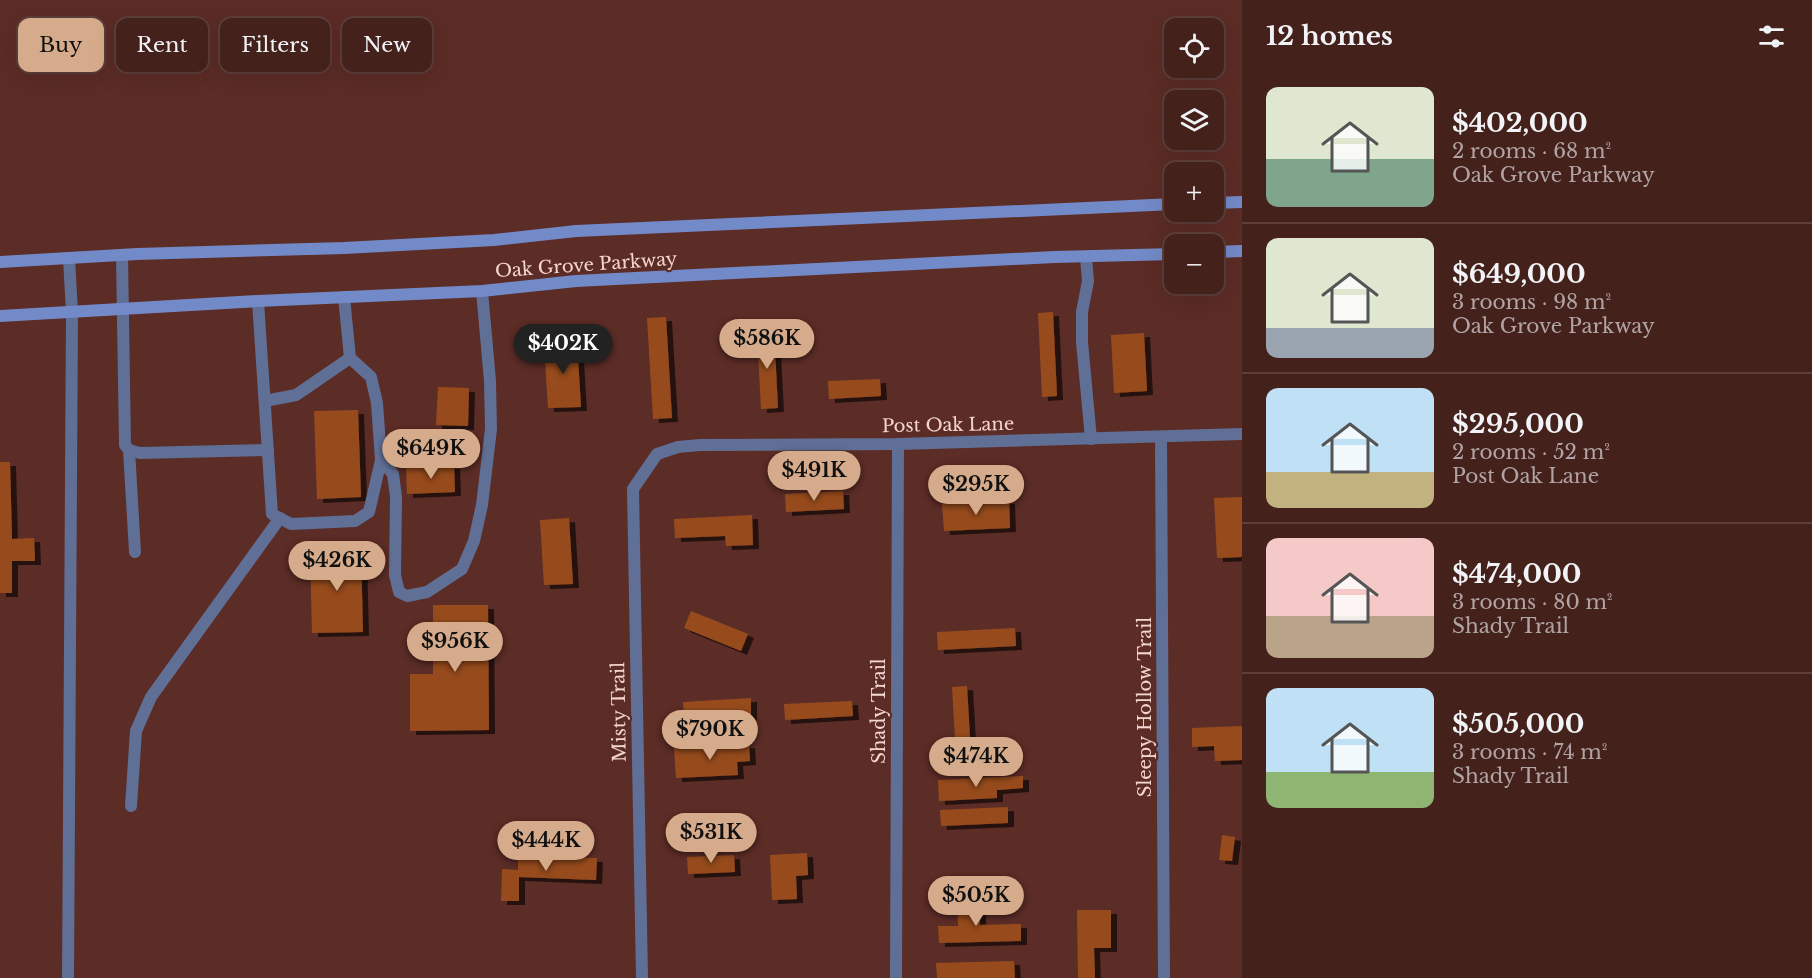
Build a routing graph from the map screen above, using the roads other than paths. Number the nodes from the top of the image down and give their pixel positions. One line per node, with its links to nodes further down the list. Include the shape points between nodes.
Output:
1 (1224, 202): 2 (main road)
2 (1242, 202)
3 (1164, 204): 7 (main road, Oak Grove Parkway, via 576,231 344,248)
4 (1242, 251): 5 (main road)
5 (1224, 252)
6 (1164, 254): 9 (main road, Oak Grove Parkway)
7 (122, 255): 8 (main road, Oak Grove Parkway); 14 (street)
8 (69, 258): 10 (main road, Oak Grove Parkway); 15 (street)
9 (1086, 258): 11 (main road, Oak Grove Parkway, via 576,281); 21 (street, via 1088,281 1082,342)
10 (0, 262)
11 (482, 291): 12 (main road, Oak Grove Parkway); 26 (street, via 491,429 482,505 474,541 462,569 427,592 407,596 399,592 395,575 393,474)
12 (344, 297): 13 (main road, Oak Grove Parkway); 17 (street)
13 (258, 301): 14 (main road, Oak Grove Parkway); 18 (street)
14 (124, 310): 15 (main road, Oak Grove Parkway); 23 (street, via 125,445)
15 (72, 313): 16 (main road, Oak Grove Parkway); 30 (street)
16 (0, 316)
17 (350, 358): 18 (street, via 296,395); 26 (street, via 371,377)
18 (266, 401): 24 (street)
19 (1242, 434): 20 (street, Post Oak Lane)
20 (1161, 437): 21 (street, Post Oak Lane); 33 (street, Sleepy Hollow Trail)
21 (1091, 439): 22 (street, Post Oak Lane)
22 (898, 444): 25 (street, Post Oak Lane, via 700,445); 32 (street, Shady Trail)
23 (129, 450): 24 (street); 28 (street)
24 (268, 450): 27 (street, via 272,514)
25 (657, 454): 31 (street, Misty Trail, via 633,489)
26 (381, 460): 27 (street, via 369,512 355,521 291,524)
27 (280, 518): 29 (street, via 151,697 136,731)
28 (135, 552)
29 (131, 806)
30 (68, 978)
31 (642, 978)
32 (896, 978)
33 (1164, 978)

